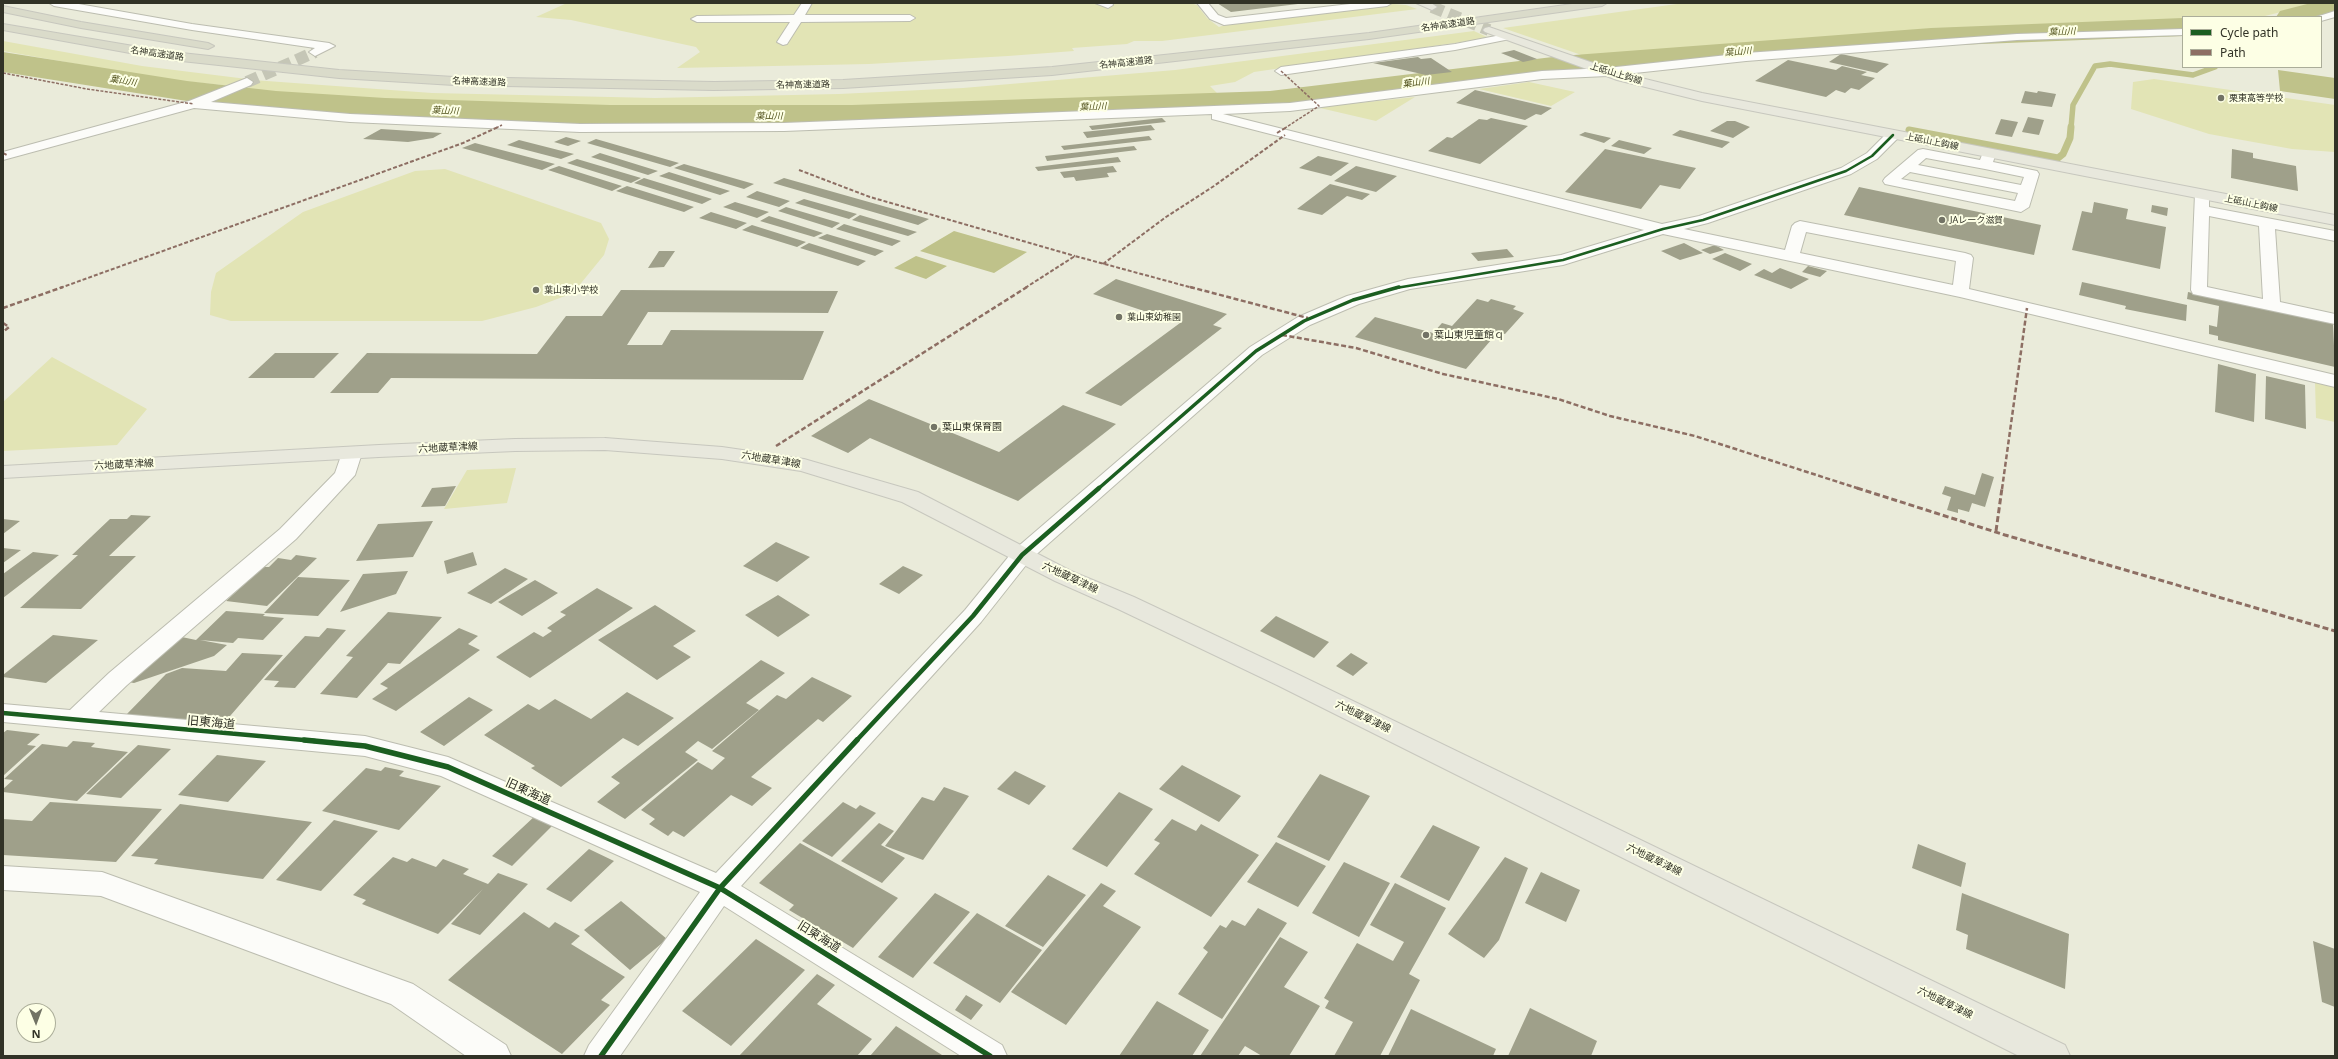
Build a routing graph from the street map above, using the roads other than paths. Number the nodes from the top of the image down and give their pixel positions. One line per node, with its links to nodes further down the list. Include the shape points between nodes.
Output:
1 (54, 3): 21 (street, via 192,27 329,46)
2 (1202, 3): 3 (street, via 1214,17 1224,22)
3 (1387, 3)
4 (1421, 3): 8 (main road)
5 (1522, 3): 27 (highway, 名神高速道路, via 1350,27 1138,51 951,67)
6 (1602, 3): 15 (highway, 名神高速道路, via 1369,36 1156,60 969,77 835,84 587,85 439,80 249,66 149,53)
7 (810, 5): 14 (street)
8 (1432, 7)
9 (3, 9): 20 (highway, 名神高速道路, via 81,25)
10 (705, 10): 14 (street, via 695,22)
11 (2335, 14): 13 (street)
12 (910, 18): 14 (street)
13 (2322, 18)
14 (798, 19): 19 (street)
15 (3, 27)
16 (1489, 30): 18 (main road, 上砥山上鈎線)
17 (2182, 32): 24 (street, via 2017,37)
18 (1506, 37): 24 (main road, 上砥山上鈎線); 25 (street, via 1456,47)
19 (783, 42)
20 (223, 48)
21 (311, 55): 22 (highway)
22 (328, 59)
23 (469, 69): 26 (highway, 名神高速道路, via 601,73)
24 (1602, 70): 30 (street, via 1542,75 1290,107); 31 (main road, 上砥山上鈎線, via 1702,98)
25 (1281, 71)
26 (822, 72)
27 (845, 72)
28 (247, 82): 29 (street)
29 (196, 103): 30 (street, via 274,112 436,123 588,128 784,127); 32 (street)
30 (1197, 111): 39 (street)
31 (1893, 135): 33 (main road, 上砥山上鈎線); 39 (street, via 1872,156 1846,171 1704,220)
32 (3, 156)
33 (1987, 159): 34 (street, via 1923,153); 35 (street, via 2032,174); 36 (main road, 上砥山上鈎線)
34 (1907, 167): 35 (street); 35 (street, via 1890,181 2021,207)
35 (2026, 190)
36 (2202, 202): 37 (main road, 上砥山上鈎線); 38 (street); 43 (street, via 2200,290)
37 (2335, 220)
38 (2267, 223): 40 (street); 43 (street)
39 (1663, 229): 41 (street); 48 (street, via 1564,260 1408,284 1353,300 1304,322 1256,351)
40 (2335, 236)
41 (1792, 255): 42 (street); 42 (street, via 1800,226 1965,258)
42 (1960, 292): 45 (street)
43 (2272, 306): 44 (street)
44 (2335, 319)
45 (2335, 381)
46 (352, 453): 47 (main road, 六地蔵草津線); 48 (main road, 六地蔵草津線, via 515,445 605,444 729,454 804,465 910,497); 50 (street, via 345,475 288,534 118,679)
47 (3, 472)
48 (1022, 555): 52 (street, via 973,616); 56 (main road, 六地蔵草津線, via 1286,679)
49 (3, 713): 50 (street, 旧東海道)
50 (75, 720): 52 (street, 旧東海道, via 365,746 448,767)
51 (3, 878): 53 (street, via 102,884 402,994)
52 (720, 888): 54 (street); 55 (street, 旧東海道)
53 (494, 1056)
54 (601, 1056)
55 (990, 1056)
56 (2053, 1056)

